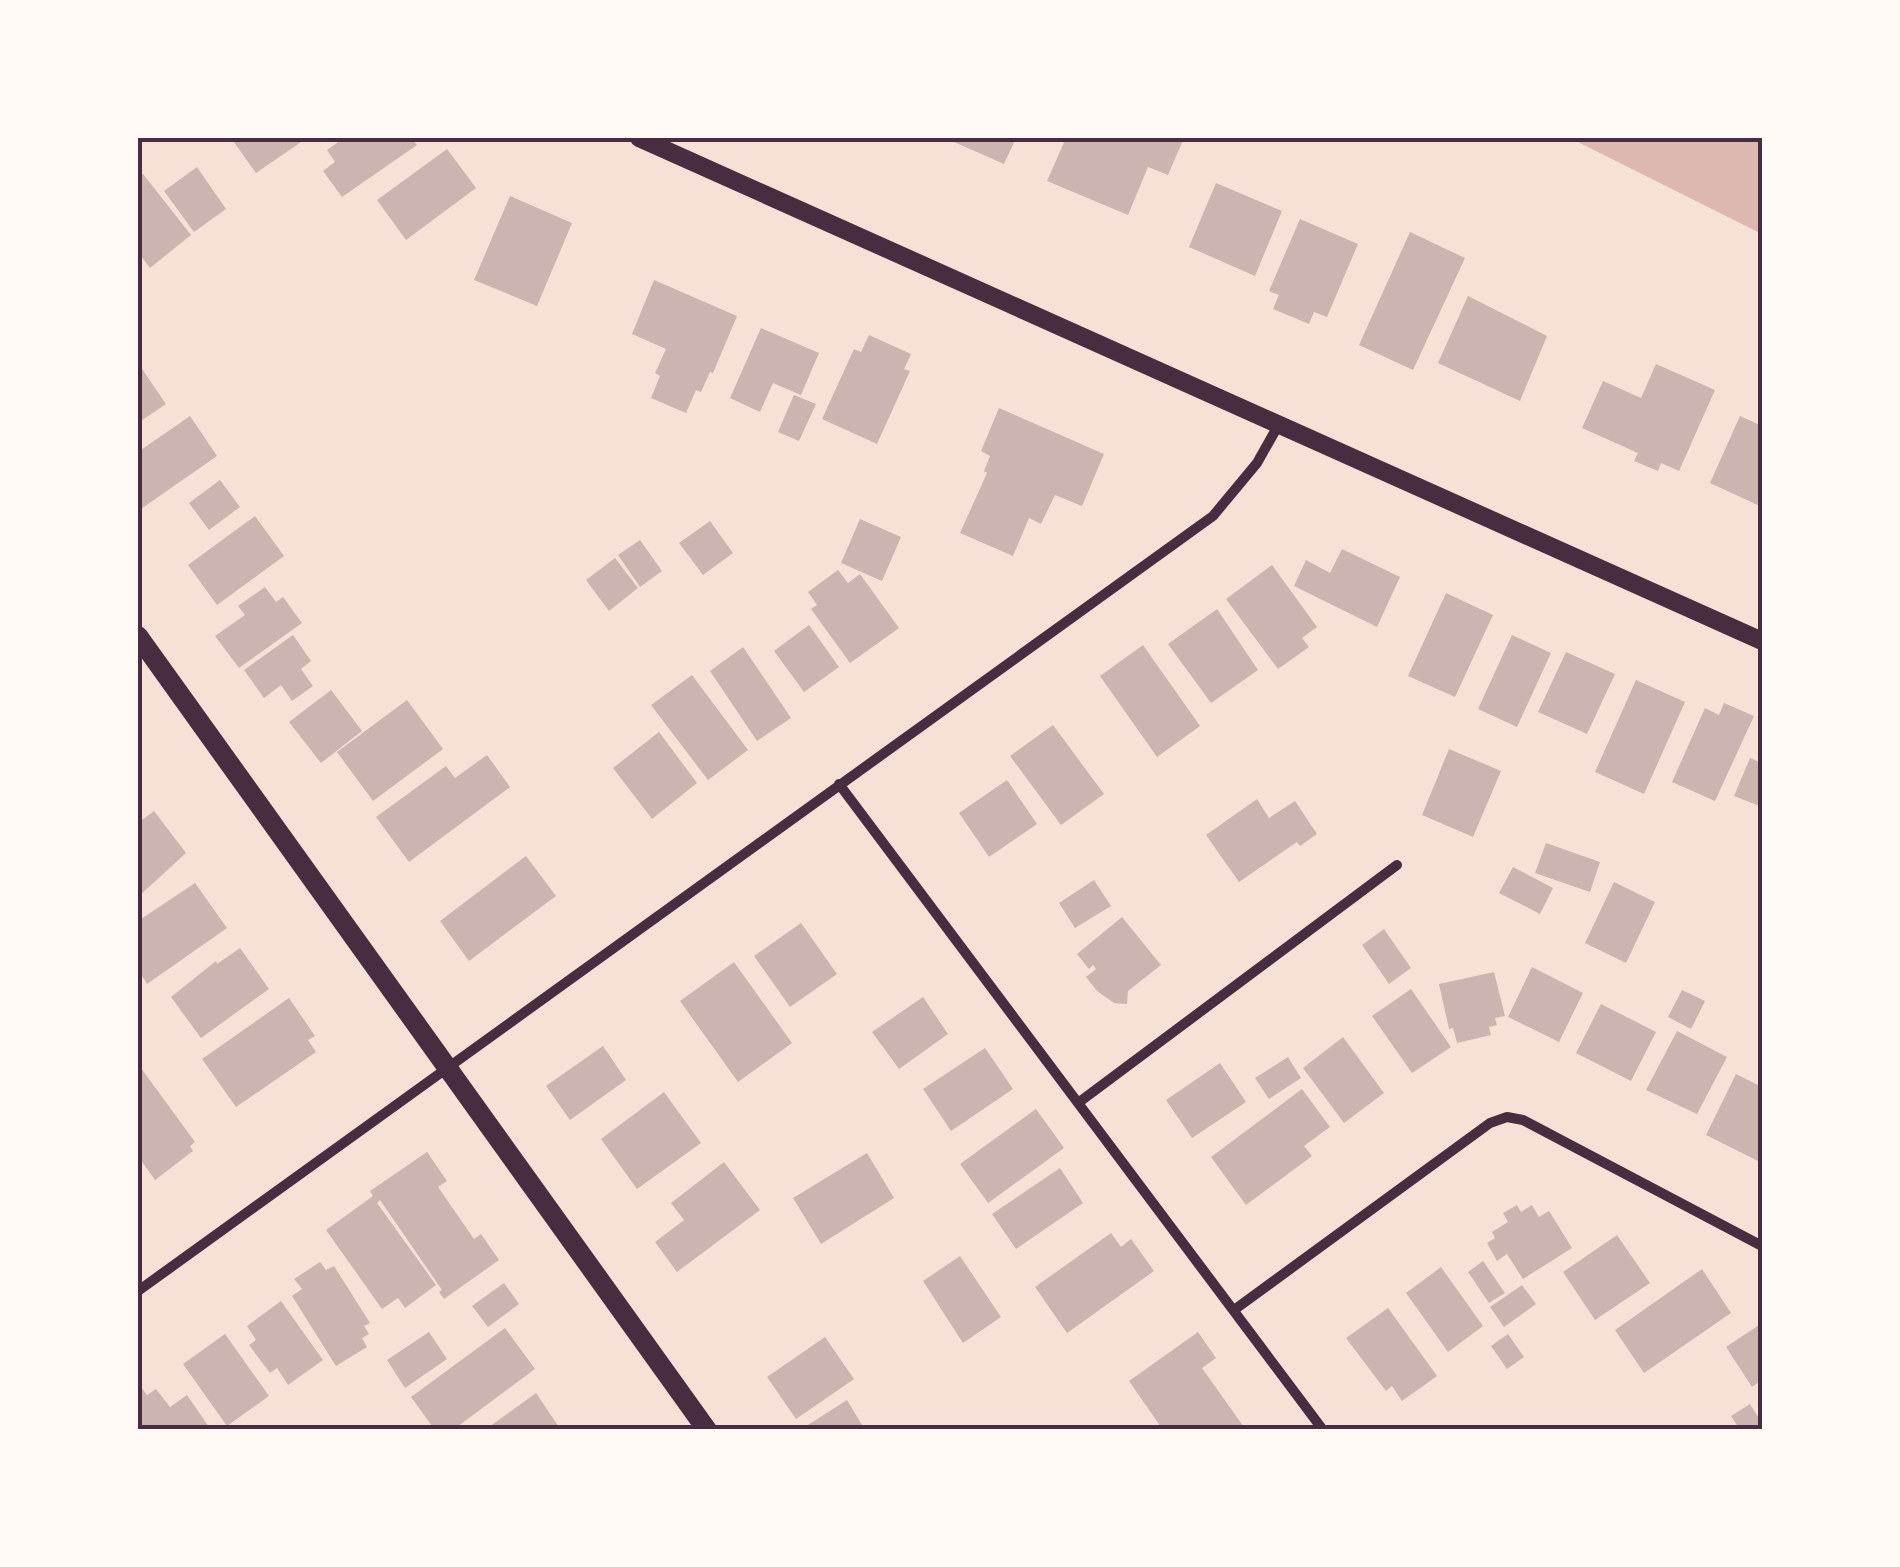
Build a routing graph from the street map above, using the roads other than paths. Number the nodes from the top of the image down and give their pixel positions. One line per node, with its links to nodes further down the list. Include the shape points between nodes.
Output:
1 (639, 138): 2 (street)
2 (1279, 424): 4 (street); 5 (street, via 1213,516)
3 (138, 636): 7 (main road)
4 (1762, 641)
5 (839, 784): 7 (street); 8 (street)
6 (1398, 865): 8 (street)
7 (448, 1066): 10 (street); 12 (main road)
8 (1078, 1103): 11 (street)
9 (1762, 1246): 11 (street, via 1524,1120 1506,1117)
10 (138, 1291)
11 (1234, 1310): 13 (street)
12 (707, 1430)
13 (1323, 1430)

